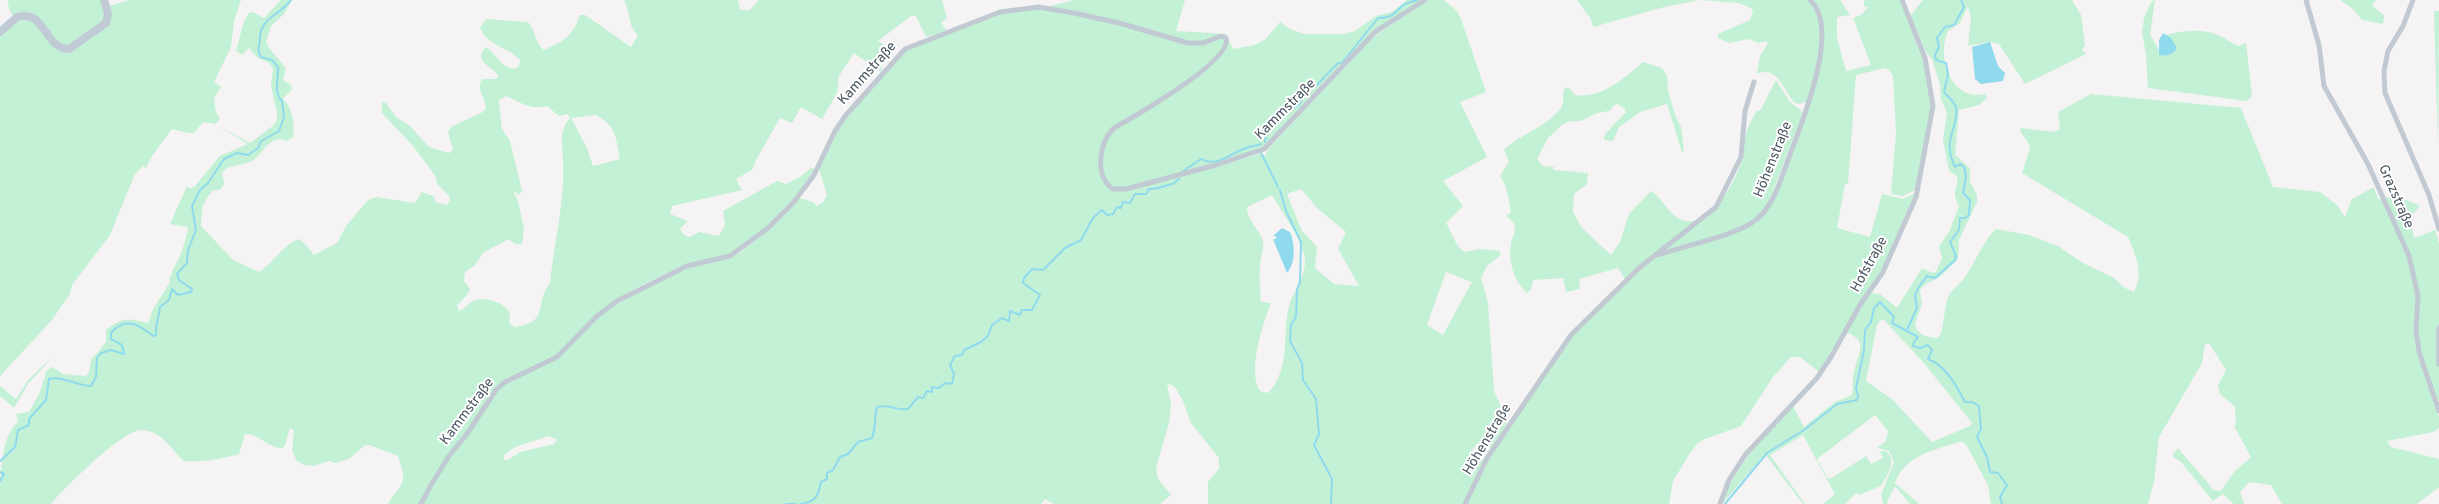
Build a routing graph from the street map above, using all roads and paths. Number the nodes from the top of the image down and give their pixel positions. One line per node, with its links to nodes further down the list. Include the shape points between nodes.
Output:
1 (104, 0): 7 (street, via 108,14 106,23 68,49 55,44 32,17 17,17)
2 (1425, 0): 14 (street, Kammstraße, via 1375,32 1264,149 1126,189 1114,189 1104,178 1101,163 1107,136 1114,128 1170,95 1198,74 1221,52 1226,38 1221,36 1203,43 1188,43 1074,12 1039,7 1000,12 913,45 900,52 853,106 835,131 814,175 768,228 730,256 687,266 617,301 597,316 557,357 505,382 449,456)
3 (1810, 0): 10 (street, Höhenstraße, via 1819,12 1822,24 1817,74 1785,168 1767,208 1749,225)
4 (1902, 0): 16 (street, Hofstraße, via 1925,58 1934,106 1916,197 1882,272 1832,358 1745,455 1729,480)
5 (2306, 0): 13 (street, Grazstraße, via 2319,45 2324,86 2368,164 2409,256 2418,296 2416,330 2419,352)
6 (2413, 0): 9 (street, via 2388,51 2384,71 2385,94 2427,190)
7 (0, 32)
8 (1754, 82): 10 (street, Höhenstraße, via 1745,111 1742,154 1716,207)
9 (2439, 229)
10 (1653, 256): 15 (street, Höhenstraße, via 1566,341 1487,458)
11 (2439, 328): 12 (street)
12 (2439, 364)
13 (2439, 411)
14 (422, 504)
15 (1465, 504)
16 (1720, 504)

